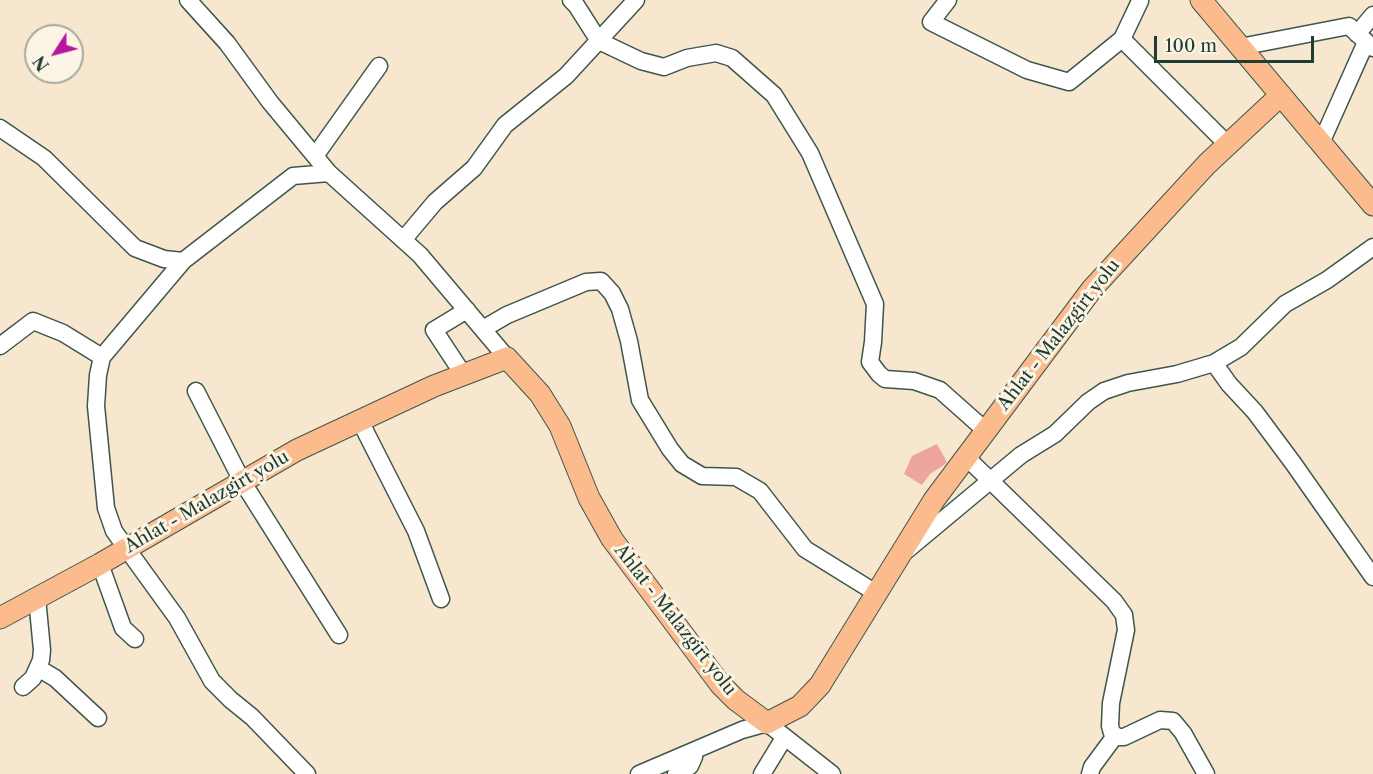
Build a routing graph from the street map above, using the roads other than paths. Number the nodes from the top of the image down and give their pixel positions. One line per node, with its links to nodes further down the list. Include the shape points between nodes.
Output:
1 (188, 0): 17 (street, via 227,43)
2 (571, 0): 9 (street)
3 (636, 0): 9 (street)
4 (948, 0): 8 (street, via 931,22 1027,70 1069,82)
5 (1201, 0): 11 (main road)
6 (1140, 1): 8 (street)
7 (1373, 15): 10 (street)
8 (1122, 39): 16 (street)
9 (599, 41): 20 (street, via 566,76 505,125 474,168 435,202); 32 (street, via 664,67 716,53 732,58 774,95 810,153 875,304 870,362 885,378 914,381 940,390)
10 (1365, 41): 11 (street, via 1350,26); 15 (street)
11 (1240, 47): 13 (main road)
12 (379, 66): 17 (street)
13 (1281, 95): 15 (main road); 16 (main road, Ahlat - Malazgirt yolu)
14 (0, 128): 22 (street, via 44,158 135,248 164,259)
15 (1321, 143): 19 (main road)
16 (1228, 145): 32 (main road, Ahlat - Malazgirt yolu, via 1092,289)
17 (315, 156): 18 (street)
18 (329, 173): 20 (street); 22 (street, via 293,176)
19 (1373, 205)
20 (403, 240): 23 (street)
21 (1373, 247): 28 (street, via 1285,304 1241,347)
22 (183, 261): 26 (street)
23 (467, 310): 24 (street); 29 (street, via 434,330)
24 (483, 329): 27 (street); 40 (street, via 586,282 601,281 620,309 640,400 682,464 702,476 736,477 760,491 805,549)
25 (0, 346): 26 (street, via 33,321 63,333)
26 (102, 357): 36 (street, via 96,406 106,508)
27 (507, 358): 29 (main road, Ahlat - Malazgirt yolu); 49 (main road, Ahlat - Malazgirt yolu, via 540,394 560,426 589,498 612,539 720,684)
28 (1214, 363): 34 (street, via 1104,391 1055,434 1020,455); 39 (street, via 1287,455)
29 (463, 374): 31 (main road, Ahlat - Malazgirt yolu)
30 (196, 391): 35 (street)
31 (360, 420): 35 (main road, Ahlat - Malazgirt yolu); 42 (street, via 416,531)
32 (985, 430): 33 (main road, Ahlat - Malazgirt yolu)
33 (965, 456): 34 (street); 37 (main road, Ahlat - Malazgirt yolu)
34 (992, 480): 37 (street); 50 (street, via 1124,615 1126,630 1111,703 1110,726)
35 (242, 481): 36 (main road, Ahlat - Malazgirt yolu); 44 (street)
36 (125, 549): 38 (main road, Ahlat - Malazgirt yolu); 53 (street, via 177,618 212,681)
37 (896, 558): 40 (main road, Ahlat - Malazgirt yolu)
38 (100, 564): 41 (main road, Ahlat - Malazgirt yolu); 45 (street, via 123,628)
39 (1373, 577)
40 (876, 593): 49 (main road, Ahlat - Malazgirt yolu, via 812,695)
41 (37, 598): 43 (main road, Ahlat - Malazgirt yolu); 46 (street, via 42,650)
42 (441, 599)
43 (0, 618)
44 (339, 635)
45 (135, 639)
46 (38, 668): 47 (street); 48 (street, via 55,678)
47 (23, 687)
48 (98, 718)
49 (767, 723): 51 (street); 52 (street)
50 (1115, 736): 58 (street); 59 (street, via 1124,737 1160,720 1173,721)
51 (784, 738): 56 (street); 57 (street)
52 (694, 751): 54 (street); 55 (street, via 690,766)
53 (307, 774)
54 (639, 774)
55 (676, 774)
56 (762, 774)
57 (832, 774)
58 (1090, 774)
59 (1206, 774)

